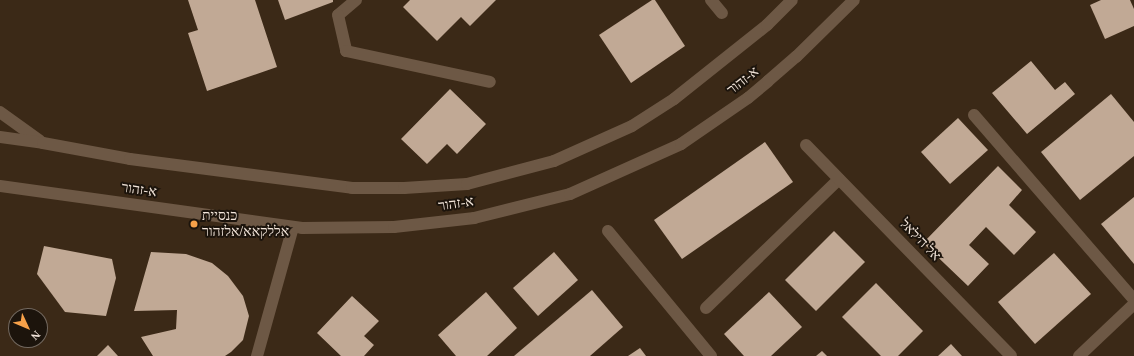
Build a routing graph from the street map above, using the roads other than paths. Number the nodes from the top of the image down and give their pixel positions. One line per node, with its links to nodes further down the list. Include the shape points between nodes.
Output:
1 (356, 0): 6 (main road, via 338,16 346,51)
2 (711, 0): 5 (main road)
3 (792, 0): 10 (main road, א-זהור, via 767,25 674,99 632,126 554,161 467,184 352,188 130,159)
4 (854, 0): 14 (main road, א-זהור, via 796,57 748,98 681,144 570,194 474,218 394,227)
5 (722, 13)
6 (490, 82)
7 (0, 112): 10 (main road)
8 (974, 115): 16 (main road)
9 (0, 137): 10 (main road, א-זהור)
10 (43, 143)
11 (806, 145): 12 (main road, אל הילאל)
12 (839, 179): 18 (main road); 21 (main road, אל הילאל)
13 (0, 186): 14 (main road, א-זהור)
14 (293, 227): 19 (main road)
15 (608, 231): 20 (main road)
16 (1134, 300)
17 (1134, 304): 22 (main road)
18 (706, 308)
19 (257, 356)
20 (711, 356)
21 (1011, 356)
22 (1079, 356)

